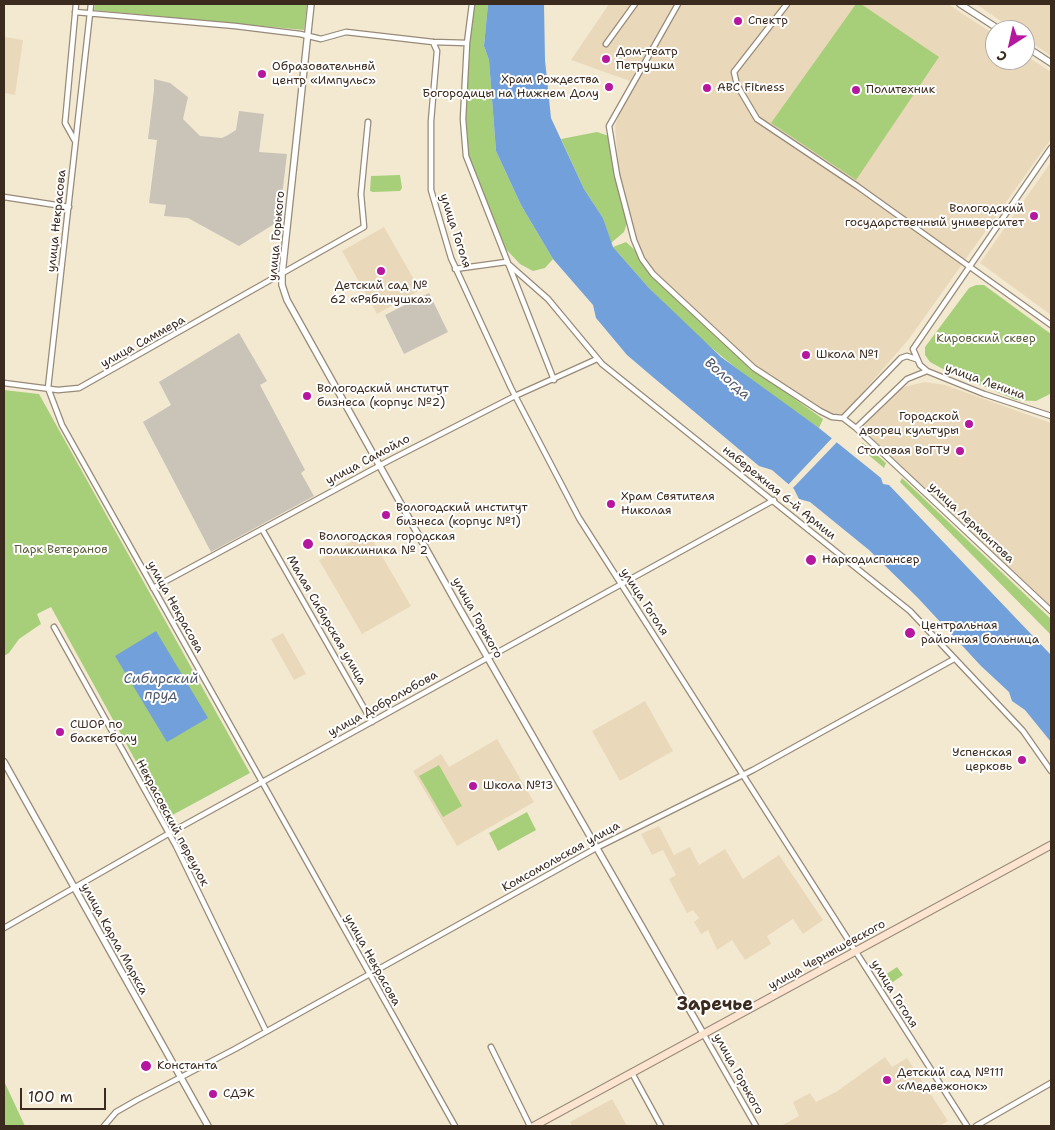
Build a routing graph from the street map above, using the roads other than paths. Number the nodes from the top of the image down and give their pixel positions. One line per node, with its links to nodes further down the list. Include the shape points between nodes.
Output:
1 (76, 4): 9 (street)
2 (91, 4): 10 (street, улица Некрасова)
3 (311, 4): 12 (street, улица Горького)
4 (472, 4): 14 (street, набережная 6-й Армии)
5 (635, 4): 15 (street)
6 (678, 4): 36 (street, via 609,126 617,175 638,250 653,274 754,368 820,411)
7 (787, 4): 24 (street, via 734,72 737,85 757,119)
8 (960, 4): 11 (street)
9 (75, 12): 10 (street); 19 (street, via 65,123)
10 (90, 13): 12 (street); 19 (street, улица Некрасова)
11 (985, 20)
12 (309, 36): 13 (street, via 321,39 346,32); 26 (street, улица Горького)
13 (433, 42): 14 (street); 25 (street, улица Гоголя, via 437,51 432,190)
14 (467, 43): 23 (street, набережная 6-й Армии, via 463,119 466,156)
15 (606, 44)
16 (1035, 53): 17 (street)
17 (1051, 63)
18 (368, 122): 26 (street, улица Саммера, via 361,194 364,228)
19 (76, 143): 22 (street, улица Некрасова)
20 (1051, 148): 24 (street)
21 (4, 197): 22 (street)
22 (69, 207): 33 (street, улица Некрасова)
23 (506, 262): 25 (street); 28 (street, набережная 6-й Армии, via 548,299); 31 (street, набережная 6-й Армии)
24 (969, 265): 27 (street); 29 (street, via 913,349)
25 (455, 269): 34 (street, улица Гоголя)
26 (282, 274): 33 (street, улица Саммера, via 79,388); 38 (street, улица Горького, via 287,300)
27 (1051, 325)
28 (597, 359): 31 (street, улица Самойло); 39 (street, набережная 6-й Армии)
29 (916, 359): 30 (street, улица Ленина); 36 (street, via 901,358)
30 (927, 371): 35 (street, улица Ленина); 37 (street, via 907,379)
31 (554, 380): 34 (street, улица Самойло)
32 (4, 383): 33 (street, улица Саммера)
33 (48, 388): 42 (street, улица Некрасова, via 62,425)
34 (515, 396): 38 (street, улица Самойло); 41 (street, улица Гоголя, via 578,518)
35 (1051, 416)
36 (843, 418): 37 (street, улица Лермонтова)
37 (856, 428): 43 (street, улица Лермонтова)
38 (380, 465): 40 (street, улица Самойло); 45 (street, улица Горького)
39 (774, 500): 41 (street, улица Добролюбова); 46 (street, набережная 6-й Армии, via 910,611)
40 (262, 529): 42 (street, улица Самойло); 47 (street, Малая Сибирская улица)
41 (621, 584): 45 (street, улица Добролюбова); 50 (street, улица Гоголя)
42 (153, 588): 51 (street, улица Некрасова)
43 (1051, 611)
44 (54, 626): 52 (street, Некрасовский переулок)
45 (488, 657): 47 (street, улица Добролюбова); 54 (street, улица Горького)
46 (954, 659): 49 (street, набережная 6-й Армии, via 1023,731); 50 (street, Комсомольская улица)
47 (372, 722): 51 (street, улица Добролюбова)
48 (4, 762): 55 (street, улица Карла Маркса)
49 (1051, 771)
50 (743, 774): 54 (street, Комсомольская улица); 57 (street, улица Гоголя)
51 (261, 783): 52 (street, улица Добролюбова); 58 (street, улица Некрасова)
52 (168, 834): 55 (street, улица Добролюбова); 59 (street, Некрасовский переулок)
53 (1051, 846): 57 (main road, улица Чернышевского)
54 (598, 848): 58 (street, Комсомольская улица); 60 (street, улица Горького)
55 (74, 888): 56 (street, улица Добролюбова); 63 (street, улица Карла Маркса)
56 (4, 928)
57 (856, 953): 60 (main road, улица Чернышевского); 72 (street, улица Гоголя)
58 (369, 975): 59 (street, Комсомольская улица); 67 (street, улица Некрасова)
59 (266, 1031): 63 (street, Комсомольская улица)
60 (704, 1035): 62 (main road, улица Чернышевского); 71 (street, улица Горького)
61 (491, 1047): 68 (street)
62 (632, 1073): 69 (main road, улица Чернышевского); 70 (street)
63 (180, 1079): 65 (street, Комсомольская улица, via 117,1111); 66 (street, улица Карла Маркса)
64 (1051, 1083): 73 (street)
65 (104, 1126)
66 (208, 1126)
67 (455, 1126)
68 (530, 1126)
69 (534, 1126)
70 (660, 1126)
71 (756, 1126)
72 (967, 1126)
73 (976, 1126)

